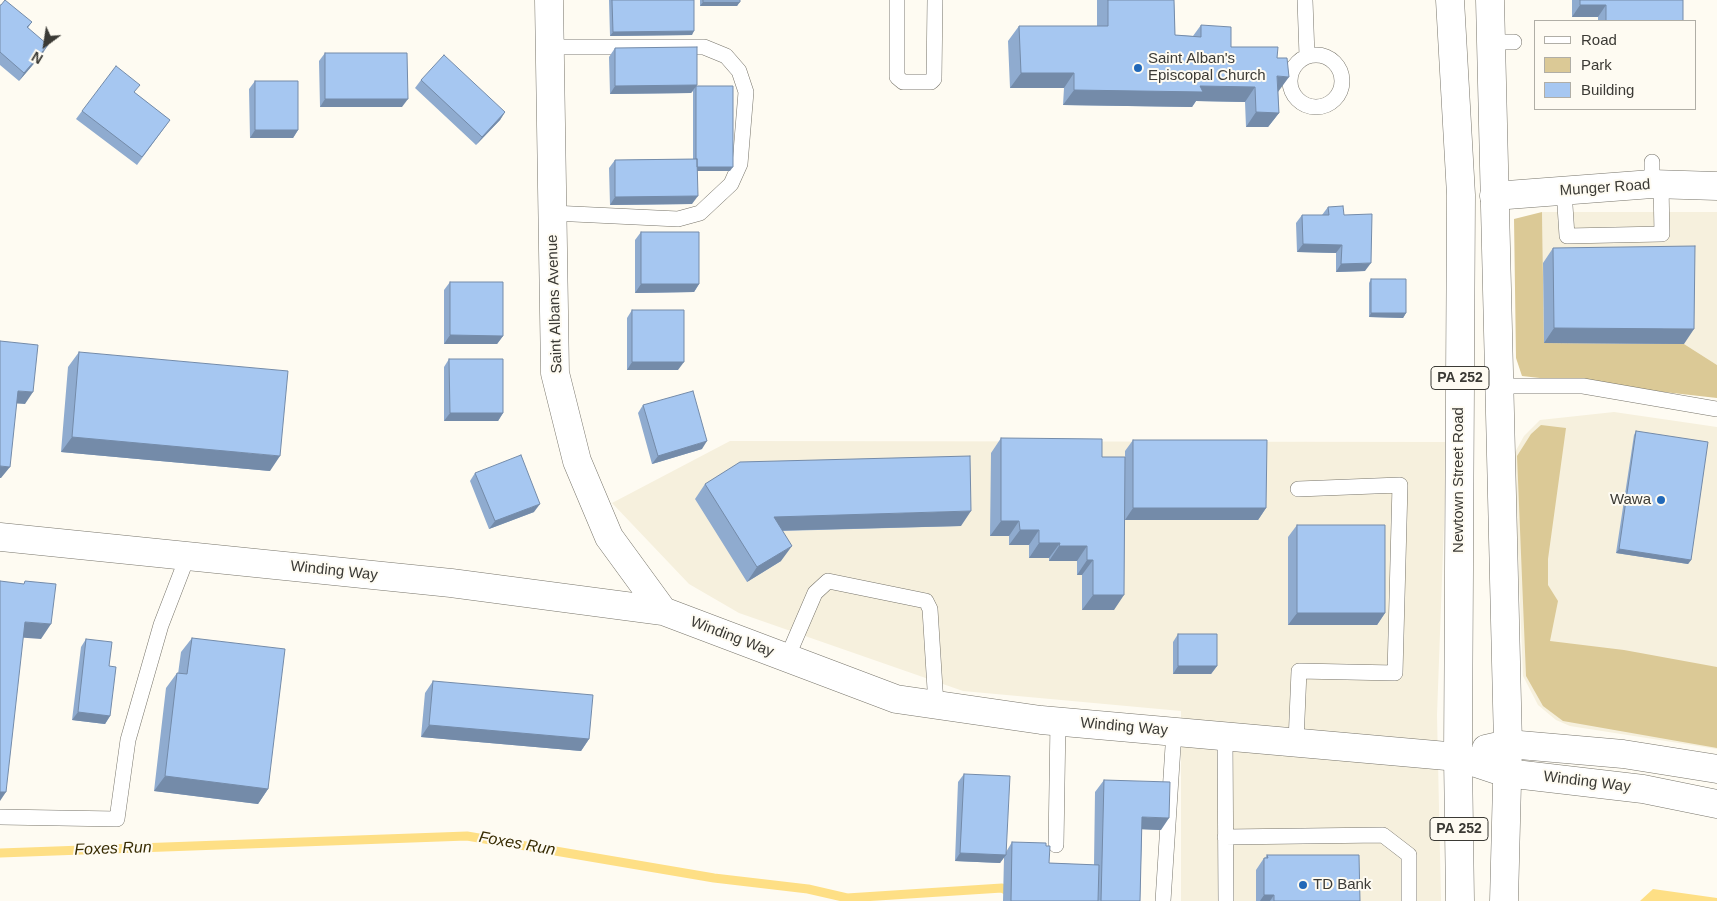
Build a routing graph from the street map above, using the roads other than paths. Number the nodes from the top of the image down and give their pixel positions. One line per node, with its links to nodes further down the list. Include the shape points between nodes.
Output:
1 (549, 0): 7 (street, Saint Albans Avenue)
2 (897, 0): 3 (lane, via 897,77 903,82 931,82 934,79)
3 (935, 0)
4 (1305, 0): 8 (lane)
5 (1450, 0): 27 (street, Newtown Street Road / PA 252, via 1461,205)
6 (1490, 0): 12 (street, PA 252, via 1502,42)
7 (550, 48): 13 (street, Saint Albans Avenue); 13 (lane, via 704,47 726,56 740,71 746,92 740,164 731,184 700,214 678,219)
8 (1307, 56)
9 (1655, 177): 10 (street, Munger Road); 11 (street, Munger Road); 11 (lane, via 1662,234 1567,236)
10 (1717, 186)
11 (1564, 190): 12 (street, Munger Road)
12 (1494, 196): 14 (street, PA 252)
13 (552, 213): 19 (street, Saint Albans Avenue, via 555,373 577,461 609,537)
14 (1500, 386): 15 (lane, via 1582,386); 26 (street, PA 252)
15 (1717, 409)
16 (1298, 489): 25 (lane, via 1400,485 1395,674 1300,671)
17 (0, 537): 18 (street, Winding Way)
18 (188, 555): 19 (street, Winding Way, via 451,583); 31 (lane, via 161,625 128,740 117,819)
19 (663, 611): 20 (street, Winding Way)
20 (787, 658): 21 (street, Winding Way, via 896,699); 21 (lane, via 815,593 828,581 926,601 930,608)
21 (936, 705): 22 (street, Winding Way)
22 (1058, 721): 23 (street, Winding Way); 33 (lane)
23 (1174, 731): 24 (street, Winding Way); 34 (lane)
24 (1225, 736): 25 (street, Winding Way); 32 (lane)
25 (1296, 742): 27 (street, Winding Way)
26 (1508, 744): 27 (street, Winding Way); 28 (street, Winding Way, via 1623,754); 29 (street, PA 252)
27 (1458, 756): 29 (street, Winding Way); 37 (street, Newtown Street Road / PA 252)
28 (1717, 769)
29 (1506, 773): 30 (street, Winding Way, via 1643,788); 38 (street, PA 252)
30 (1717, 804)
31 (0, 817)
32 (1225, 837): 35 (lane); 36 (lane, via 1382,835 1409,855)
33 (1056, 845)
34 (1163, 901)
35 (1226, 901)
36 (1409, 901)
37 (1460, 901)
38 (1504, 901)

